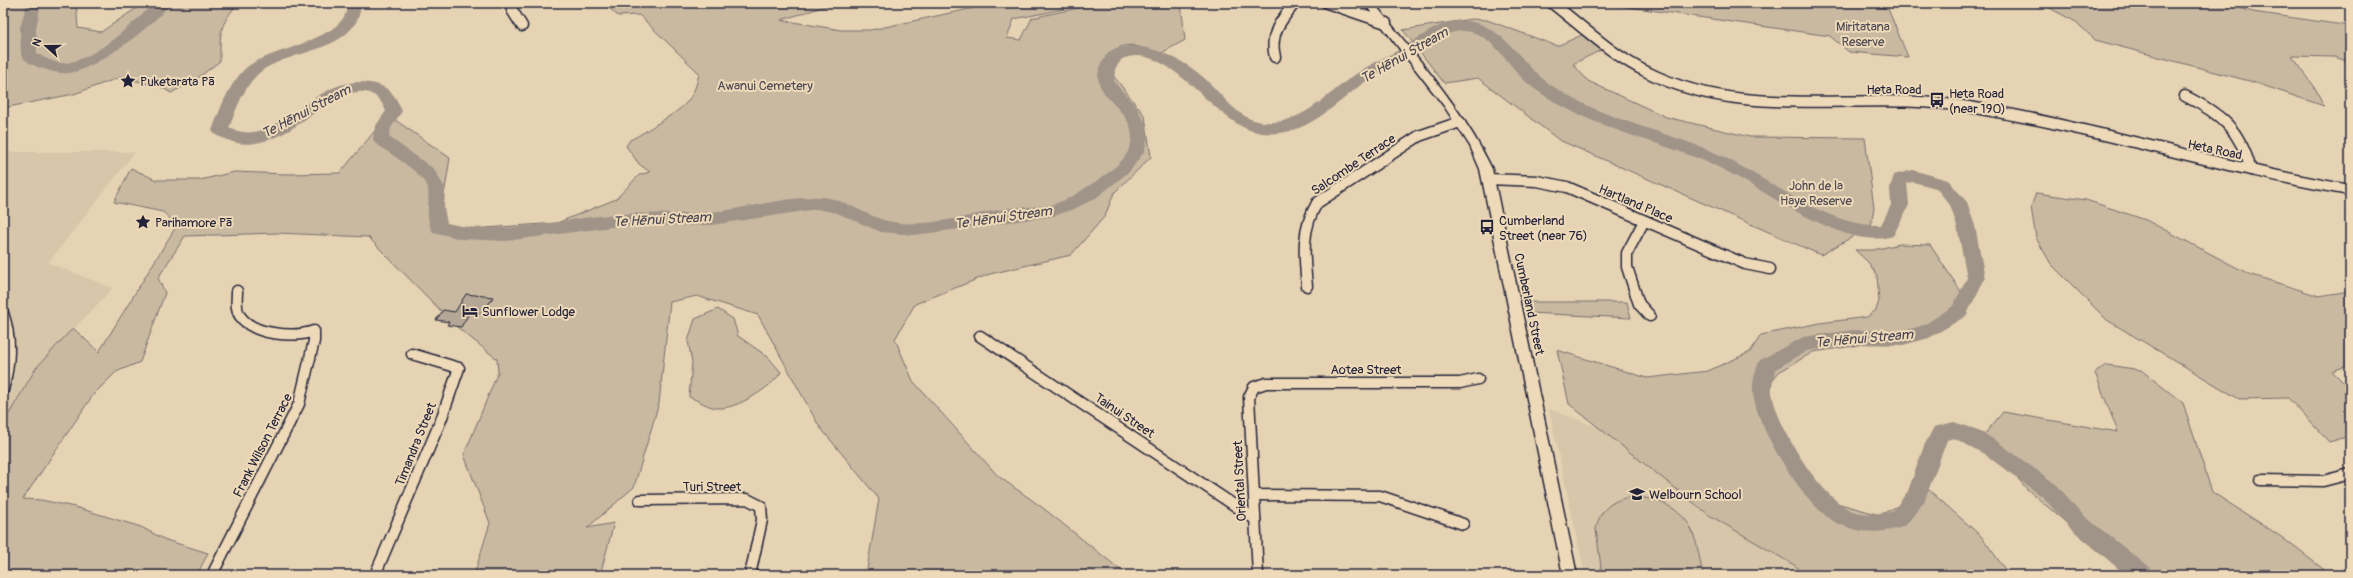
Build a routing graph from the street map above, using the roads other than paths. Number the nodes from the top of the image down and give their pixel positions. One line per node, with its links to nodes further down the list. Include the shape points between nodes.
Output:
1 (513, 3): 9 (street, via 512,10)
2 (1294, 3): 10 (street, via 1271,42)
3 (1327, 3): 7 (street)
4 (1358, 3): 7 (street)
5 (1369, 3): 8 (main road, Cumberland Street)
6 (1552, 3): 13 (street, Heta Road, via 1631,64 1661,79 1707,92 1820,104 1915,101 1949,104 2041,122)
7 (1342, 8): 8 (street)
8 (1386, 23): 12 (main road, Cumberland Street)
9 (522, 26)
10 (1275, 57)
11 (2184, 96): 13 (street, via 2213,111 2238,134)
12 (1460, 122): 14 (main road, Cumberland Street, via 1482,159); 18 (street, Salcombe Terrace, via 1419,136 1317,203 1309,214 1302,242)
13 (2251, 170): 15 (street, Heta Road)
14 (1488, 179): 16 (street, Hartland Place, via 1555,184); 37 (main road, Cumberland Street)
15 (2350, 190)
16 (1644, 221): 17 (street, Hartland Place, via 1745,264); 21 (street, via 1627,253 1627,267 1638,304)
17 (1770, 269)
18 (1306, 286)
19 (237, 290): 33 (street, Frank Wilson Terrace, via 237,310 241,319 262,330 278,334 314,332 315,344 307,366 305,389 299,404)
20 (3, 313): 26 (street, via 11,348)
21 (1650, 316)
22 (980, 336): 31 (street, Tainui Street)
23 (412, 354): 34 (street, Timandra Street, via 459,368)
24 (1478, 379): 25 (street, Aotea Street, via 1460,383 1266,383)
25 (1254, 387): 29 (street, Oriental Street, via 1249,397)
26 (3, 390)
27 (2350, 474): 28 (street, via 2323,481)
28 (2260, 480)
29 (1254, 495): 31 (street, Oriental Street); 32 (street, via 1380,496)
30 (640, 500): 35 (street, Turi Street, via 747,499 761,506 762,520)
31 (1255, 519): 36 (street, Oriental Street)
32 (1463, 524)
33 (212, 575)
34 (375, 575)
35 (750, 575)
36 (1258, 575)
37 (1570, 575)

